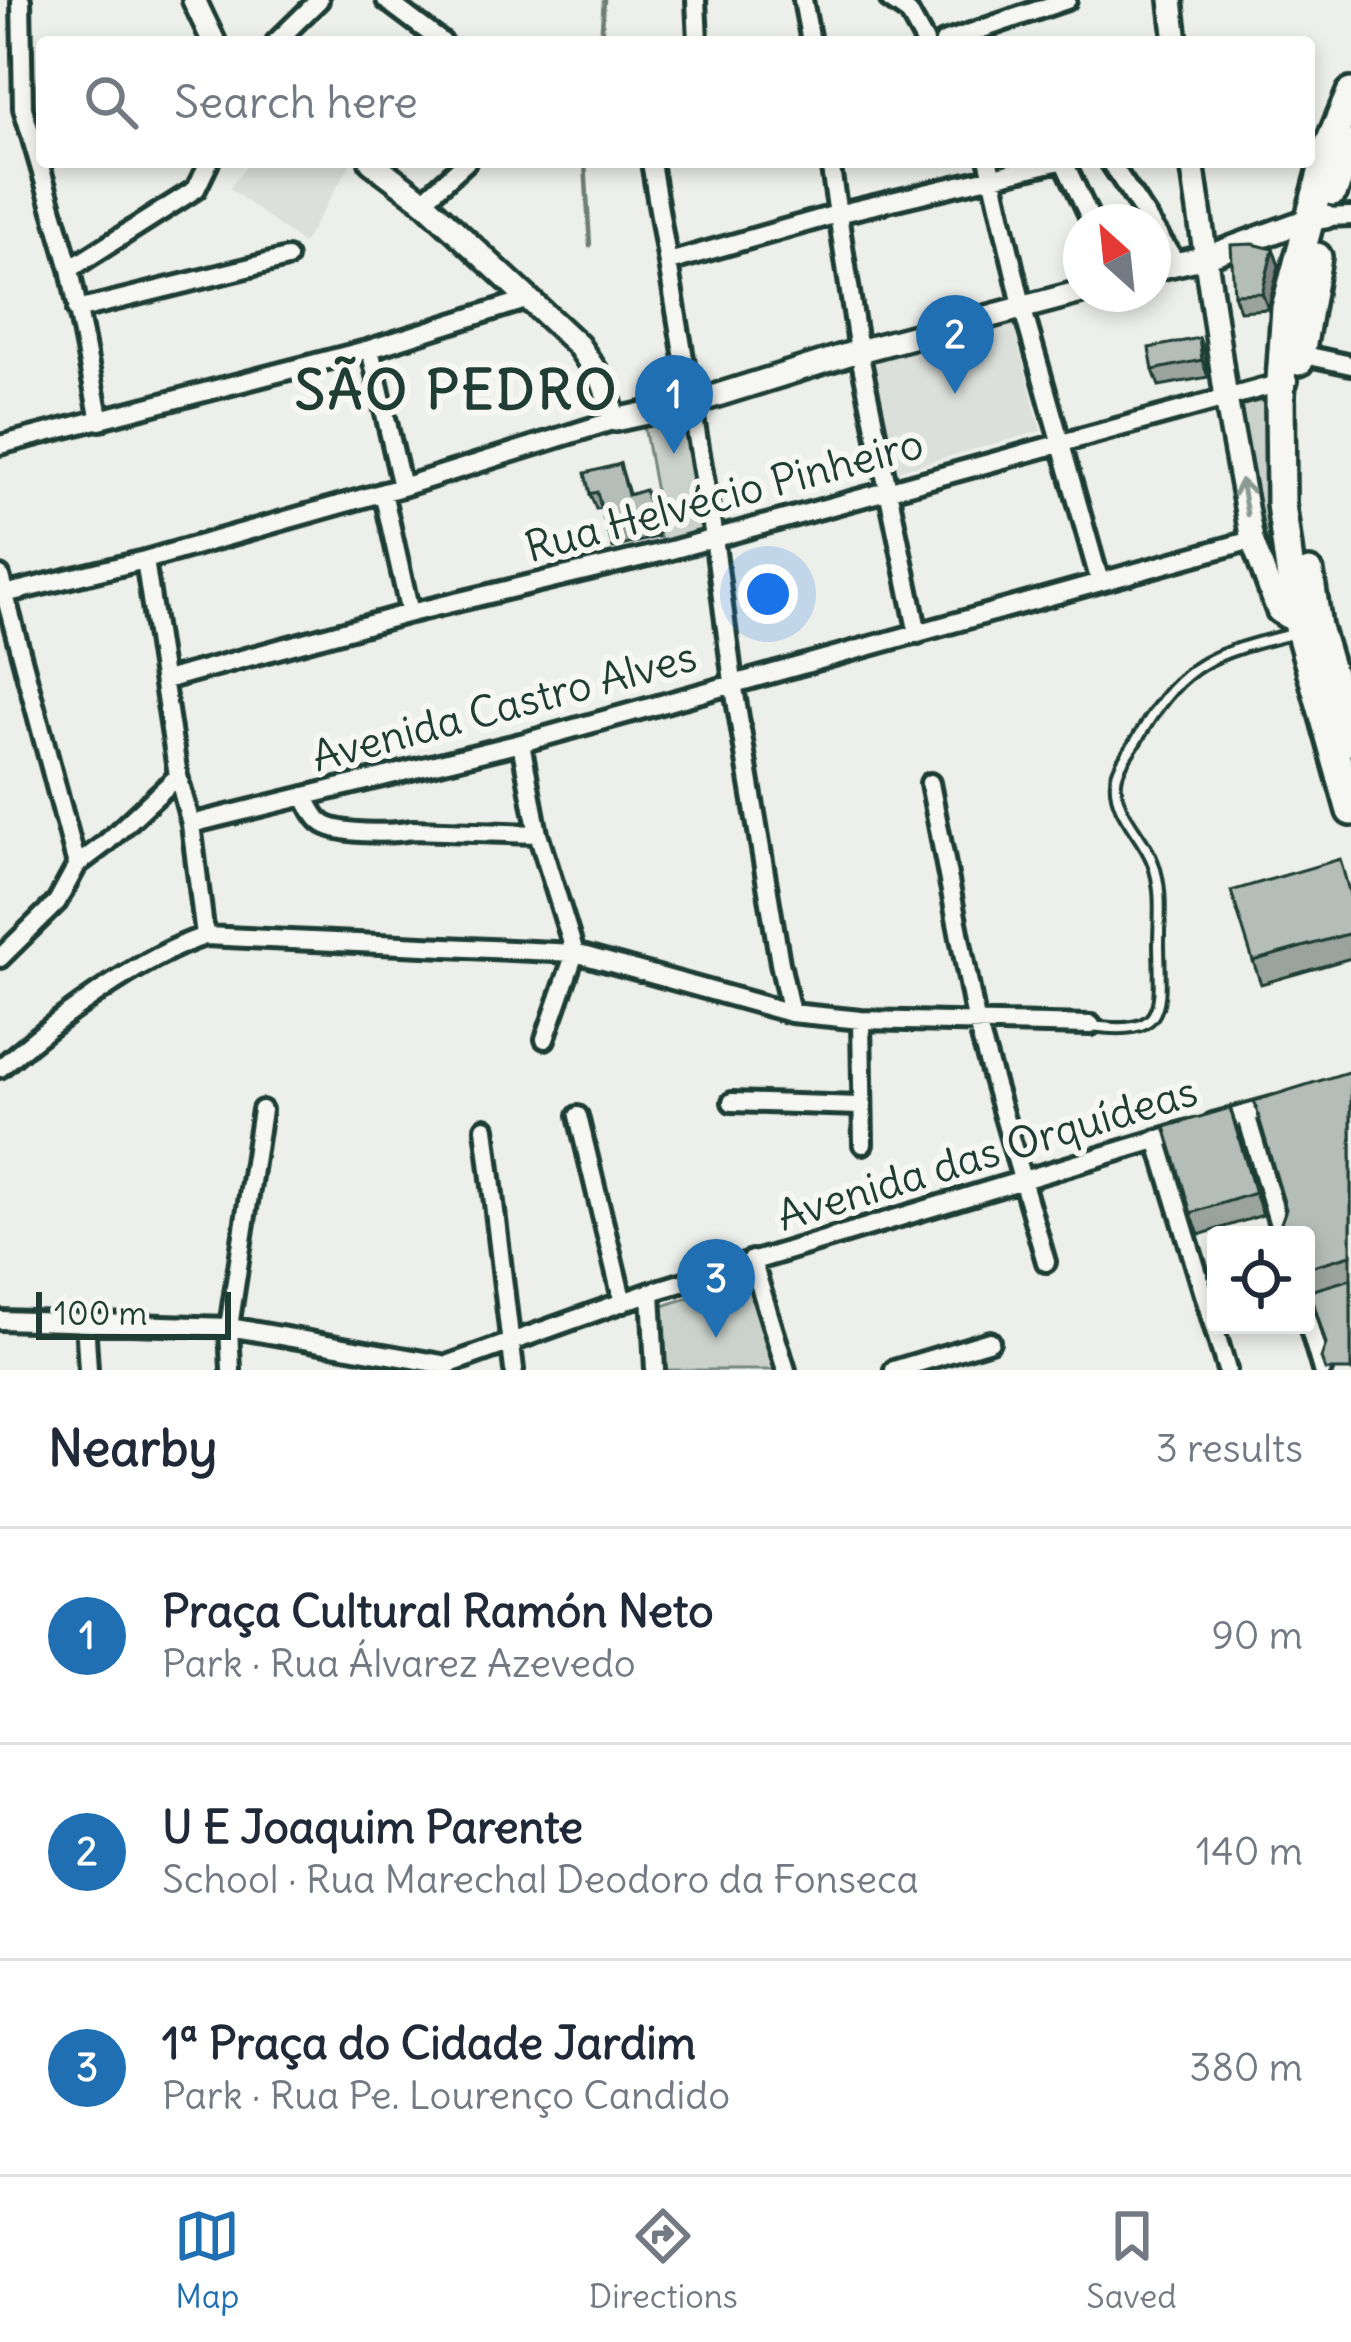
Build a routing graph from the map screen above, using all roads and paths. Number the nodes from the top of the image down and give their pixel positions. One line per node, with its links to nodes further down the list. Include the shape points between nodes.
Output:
1 (21, 0): 20 (street, via 22,108)
2 (194, 0): 10 (street)
3 (320, 0): 11 (street)
4 (386, 0): 12 (street)
5 (696, 0): 13 (street)
6 (803, 0): 14 (street)
7 (890, 0): 15 (street)
8 (1067, 0): 16 (street)
9 (1171, 0): 17 (street)
10 (211, 36)
11 (282, 36)
12 (434, 36)
13 (698, 36)
14 (811, 36)
15 (922, 36)
16 (968, 36)
17 (1175, 36)
18 (1351, 94): 35 (highway, via 1330,143)
19 (1351, 145): 35 (highway)
20 (36, 155)
21 (40, 168): 42 (street)
22 (206, 168): 42 (street, via 196,189)
23 (379, 168): 31 (street)
24 (459, 168): 31 (street)
25 (652, 168): 39 (street)
26 (831, 168): 34 (street)
27 (990, 168): 34 (street); 46 (street)
28 (1063, 168): 32 (street)
29 (1114, 168): 33 (street)
30 (1193, 168): 37 (street)
31 (422, 201): 44 (street)
32 (1082, 204)
33 (1138, 204)
34 (837, 214): 39 (street); 48 (street)
35 (1328, 218): 37 (street); 50 (highway)
36 (1171, 254): 40 (street)
37 (1206, 257): 40 (street); 51 (street)
38 (287, 259): 45 (street)
39 (669, 262): 52 (street)
40 (1176, 262): 41 (street)
41 (1171, 264)
42 (70, 269): 45 (street)
43 (1063, 298): 46 (street)
44 (529, 299): 47 (street); 53 (street, via 592,364)
45 (77, 310): 54 (street)
46 (1023, 310): 48 (street); 55 (street)
47 (370, 349): 54 (street); 57 (street)
48 (860, 351): 52 (street); 58 (street)
49 (1351, 365): 50 (street, Rua Helvécio Pinheiro)
50 (1294, 371): 51 (street, Rua Helvécio Pinheiro); 66 (highway)
51 (1226, 398): 55 (street, Rua Helvécio Pinheiro); 61 (street, one-way to 51)
52 (689, 404): 53 (street); 60 (street)
53 (615, 420): 57 (street)
54 (100, 421): 56 (street)
55 (1060, 442): 58 (street, Rua Helvécio Pinheiro); 63 (street)
56 (0, 445)
57 (402, 487): 59 (street)
58 (890, 490): 60 (street, Rua Helvécio Pinheiro); 67 (street)
59 (383, 492): 62 (street); 65 (street)
60 (714, 537): 65 (street, Rua Helvécio Pinheiro); 69 (street)
61 (1252, 540): 63 (street, Avenida Castro Alves); 66 (street, via 1271,601 1283,615)
62 (145, 560): 64 (street); 68 (street)
63 (1100, 582): 67 (street, Avenida Castro Alves)
64 (2, 588): 79 (street)
65 (410, 614): 68 (street, Rua Helvécio Pinheiro)
66 (1307, 622): 70 (highway); 86 (lane, via 1179,678 1116,775 1116,796 1160,890 1162,984 1159,1008 1147,1022 1128,1031)
67 (918, 634): 69 (street, Avenida Castro Alves)
68 (165, 680): 73 (street)
69 (733, 682): 72 (street, Avenida Castro Alves); 83 (street)
70 (1337, 696): 71 (highway); 76 (highway)
71 (1351, 740)
72 (521, 743): 75 (street, Avenida Castro Alves); 78 (street)
73 (178, 776): 77 (street); 79 (street)
74 (930, 783): 85 (street)
75 (304, 796): 77 (street, Avenida Castro Alves); 78 (street, via 333,828)
76 (1351, 811)
77 (191, 824): 80 (street)
78 (538, 834): 81 (street)
79 (77, 865): 82 (street, via 57,902)
80 (205, 936): 81 (street); 88 (street, via 135,971)
81 (575, 953): 83 (street); 87 (street)
82 (0, 958)
83 (791, 1013): 84 (street)
84 (861, 1020): 85 (street); 91 (street)
85 (976, 1020): 86 (street); 98 (street)
86 (1091, 1025)
87 (545, 1039)
88 (0, 1068)
89 (732, 1102): 91 (street)
90 (1288, 1102): 93 (street, Avenida das Orquídeas)
91 (860, 1106): 97 (street)
92 (262, 1110): 106 (street)
93 (1246, 1114): 96 (street, Avenida das Orquídeas); 99 (street)
94 (578, 1117): 103 (street)
95 (485, 1128): 109 (street)
96 (1156, 1139): 98 (street, Avenida das Orquídeas); 117 (street)
97 (863, 1144)
98 (1020, 1180): 100 (street, Avenida das Orquídeas); 101 (street)
99 (1279, 1226)
100 (752, 1261): 102 (street, Avenida das Orquídeas); 115 (street)
101 (1046, 1262)
102 (650, 1292): 103 (street, Avenida das Orquídeas); 114 (street)
103 (623, 1303): 109 (street, Avenida das Orquídeas)
104 (0, 1320): 105 (street, Avenida das Orquídeas)
105 (85, 1320): 106 (street, Avenida das Orquídeas); 111 (street)
106 (229, 1327): 110 (street, Avenida das Orquídeas); 112 (street)
107 (1311, 1334): 118 (street)
108 (990, 1341): 116 (street)
109 (512, 1343): 110 (street, Avenida das Orquídeas, via 447,1365); 113 (street)
110 (374, 1362)
111 (88, 1370)
112 (231, 1370)
113 (514, 1370)
114 (655, 1370)
115 (787, 1370)
116 (894, 1370)
117 (1226, 1370)
118 (1322, 1370)

